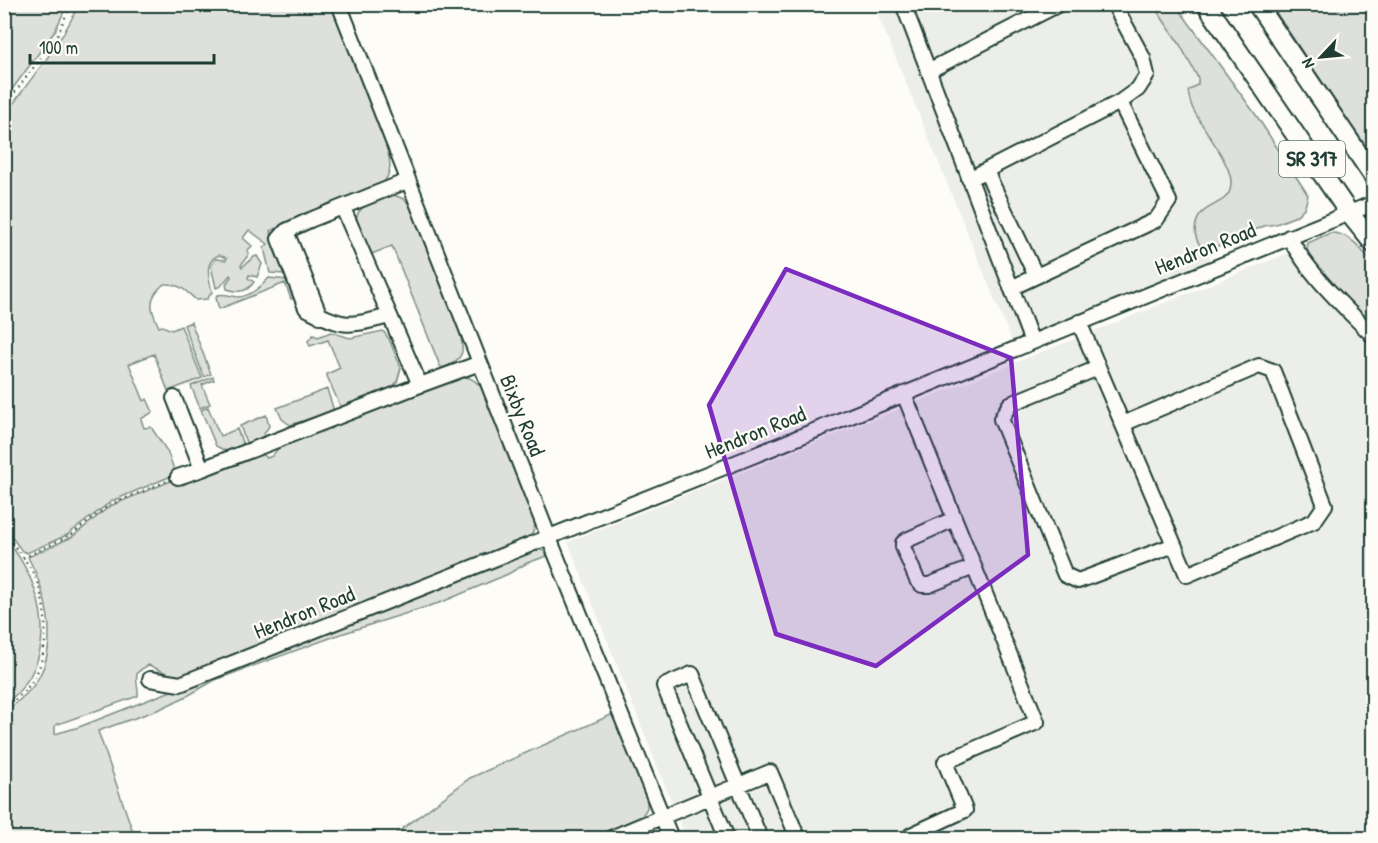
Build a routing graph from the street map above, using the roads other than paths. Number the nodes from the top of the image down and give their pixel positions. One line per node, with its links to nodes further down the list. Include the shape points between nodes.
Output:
1 (339, 4): 12 (street, Bixby Road)
2 (903, 4): 7 (street)
3 (1059, 4): 7 (street)
4 (1112, 4): 8 (street, via 1143,58 1147,75 1138,89)
5 (1206, 4): 15 (main road, SR 317)
6 (1257, 4): 10 (main road, SR 317)
7 (928, 71): 11 (street)
8 (1120, 102): 9 (street); 18 (street, via 1169,201 1156,220)
9 (986, 171): 11 (street); 18 (street)
10 (1374, 177)
11 (969, 179): 19 (street)
12 (408, 181): 14 (street); 24 (street, Bixby Road)
13 (1374, 203): 15 (street, Hendron Road)
14 (343, 208): 20 (street); 20 (street, via 286,231 279,239 306,308 331,322 351,325)
15 (1349, 213): 16 (street, Hendron Road); 17 (main road, SR 317)
16 (1289, 237): 21 (street, Hendron Road); 22 (street, via 1312,273)
17 (1374, 244)
18 (1036, 276): 19 (street)
19 (1011, 288): 23 (street)
20 (390, 316): 26 (street)
21 (1079, 322): 23 (street, Hendron Road); 25 (street)
22 (1374, 337)
23 (1032, 342): 27 (street, Hendron Road)
24 (480, 363): 26 (street); 33 (street, Bixby Road)
25 (1098, 368): 29 (street); 34 (street, via 1010,404 1001,419 1065,575 1078,580)
26 (420, 385): 30 (street)
27 (904, 394): 32 (street); 33 (street, Hendron Road)
28 (174, 398): 30 (street)
29 (1123, 424): 34 (street); 34 (street, via 1259,366 1273,371 1325,505 1314,521 1187,574)
30 (202, 469): 31 (street)
31 (178, 477)
32 (954, 519): 35 (street); 35 (street, via 907,540 903,547 916,579 929,585)
33 (549, 538): 36 (street, Hendron Road, via 180,684); 39 (street, Bixby Road)
34 (1174, 545)
35 (974, 567): 40 (street, via 1037,722 945,762 965,810)
36 (150, 679)
37 (739, 784): 38 (street); 38 (street, via 692,674 664,686); 44 (street); 45 (street, via 770,772)
38 (710, 796): 39 (street); 43 (street)
39 (662, 816): 41 (street); 42 (street, Bixby Road)
40 (911, 835)
41 (611, 838)
42 (671, 838)
43 (727, 838)
44 (760, 838)
45 (798, 838)

